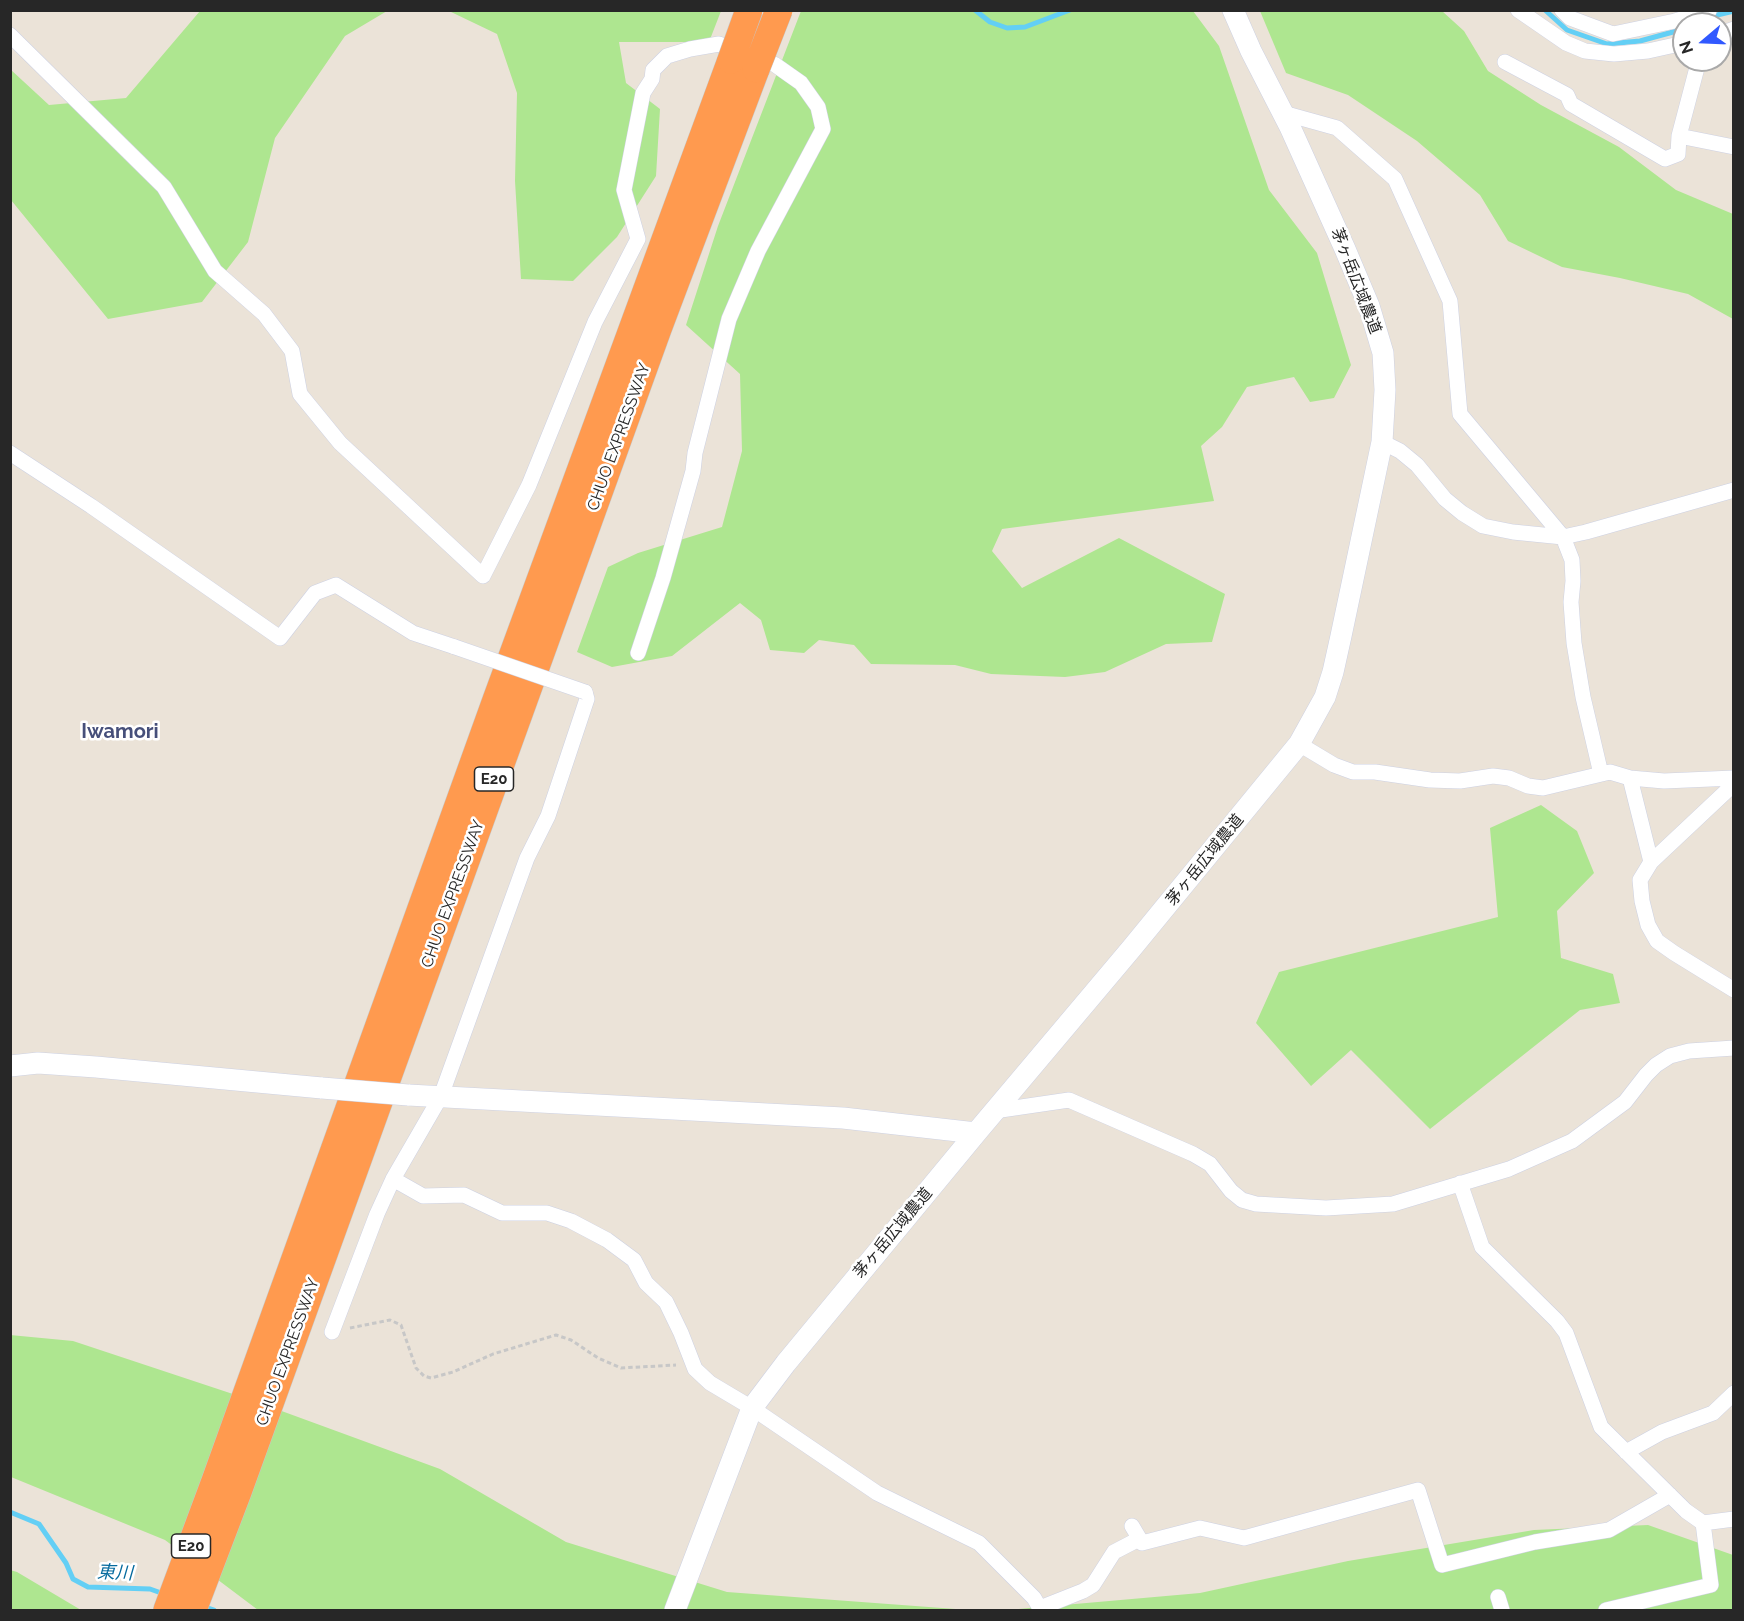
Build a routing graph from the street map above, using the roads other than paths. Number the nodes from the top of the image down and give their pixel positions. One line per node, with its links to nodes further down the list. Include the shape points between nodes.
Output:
1 (749, 10): 37 (highway, CHUO EXPRESSWAY / E20, bridge, via 500,689)
2 (779, 10): 37 (highway, CHUO EXPRESSWAY / E20, bridge)
3 (1233, 10): 11 (street, 茅ヶ岳広域農道)
4 (1518, 10): 8 (street, via 1566,43 1585,51 1614,54)
5 (1562, 10): 6 (street, via 1570,18 1613,34)
6 (1672, 22)
7 (10, 35): 18 (street, via 164,188 215,271 264,314 292,351 300,394 340,443 483,576 529,485 595,322 638,239 624,190 643,93 653,70 667,56 719,44 774,64 801,83 818,106 823,129 758,251 729,319 693,471)
8 (1672, 46)
9 (1505, 62): 12 (street, via 1567,95 1572,104 1665,159 1678,154)
10 (1697, 72): 12 (street)
11 (1283, 113): 14 (street, 茅ヶ岳広域農道, via 1370,306 1383,353); 17 (street, via 1337,128 1395,180 1450,302 1460,414)
12 (1679, 136): 13 (street)
13 (1734, 147)
14 (1382, 442): 17 (street, via 1417,465 1445,499 1483,526); 19 (street, 茅ヶ岳広域農道, via 1333,672 1325,697)
15 (10, 453): 28 (street, bridge, via 280,638 315,593 336,585 413,633 585,692 587,699 548,816 527,858)
16 (1734, 490): 17 (street)
17 (1563, 537): 20 (street, via 1572,560 1574,643)
18 (638, 653)
19 (1299, 744): 20 (street, via 1353,772 1430,780 1492,776 1543,788); 29 (street, 茅ヶ岳広域農道)
20 (1601, 774): 21 (street, via 1610,772)
21 (1630, 778): 22 (street); 24 (street)
22 (1734, 778)
23 (1734, 783): 24 (street)
24 (1651, 862): 25 (street, via 1640,880 1648,925 1657,941)
25 (1734, 990)
26 (1734, 1048): 32 (street, via 1670,1056 1646,1075 1624,1102 1572,1141)
27 (10, 1066): 28 (street, bridge, via 38,1063 96,1067)
28 (441, 1096): 30 (street, via 843,1118); 31 (street)
29 (994, 1111): 30 (street, 茅ヶ岳広域農道); 32 (street, via 1069,1100 1193,1154 1210,1164 1242,1200 1256,1204 1326,1208 1393,1204)
30 (976, 1133): 35 (street, 茅ヶ岳広域農道)
31 (393, 1179): 33 (street); 35 (street, via 423,1196 464,1195 502,1213 547,1213 607,1240 634,1260 646,1283 666,1302 695,1369 710,1383)
32 (1460, 1184): 36 (street, via 1482,1247 1566,1333 1601,1427)
33 (332, 1332)
34 (1734, 1393): 36 (street, via 1713,1413 1662,1432)
35 (753, 1408): 41 (street, 茅ヶ岳広域農道); 42 (street, via 877,1493 979,1542)
36 (1626, 1452): 38 (street)
37 (227, 1486): 43 (highway, CHUO EXPRESSWAY / E20); 44 (highway, CHUO EXPRESSWAY / E20)
38 (1670, 1495): 40 (street); 42 (street, via 1609,1530 1535,1542 1442,1565 1418,1490 1244,1538 1200,1528 1142,1543 1136,1532 1114,1552 1093,1585)
39 (1734, 1519): 40 (street)
40 (1703, 1523): 45 (street, via 1711,1585)
41 (676, 1607)
42 (1040, 1609)
43 (166, 1611)
44 (193, 1611)
45 (1606, 1611)

